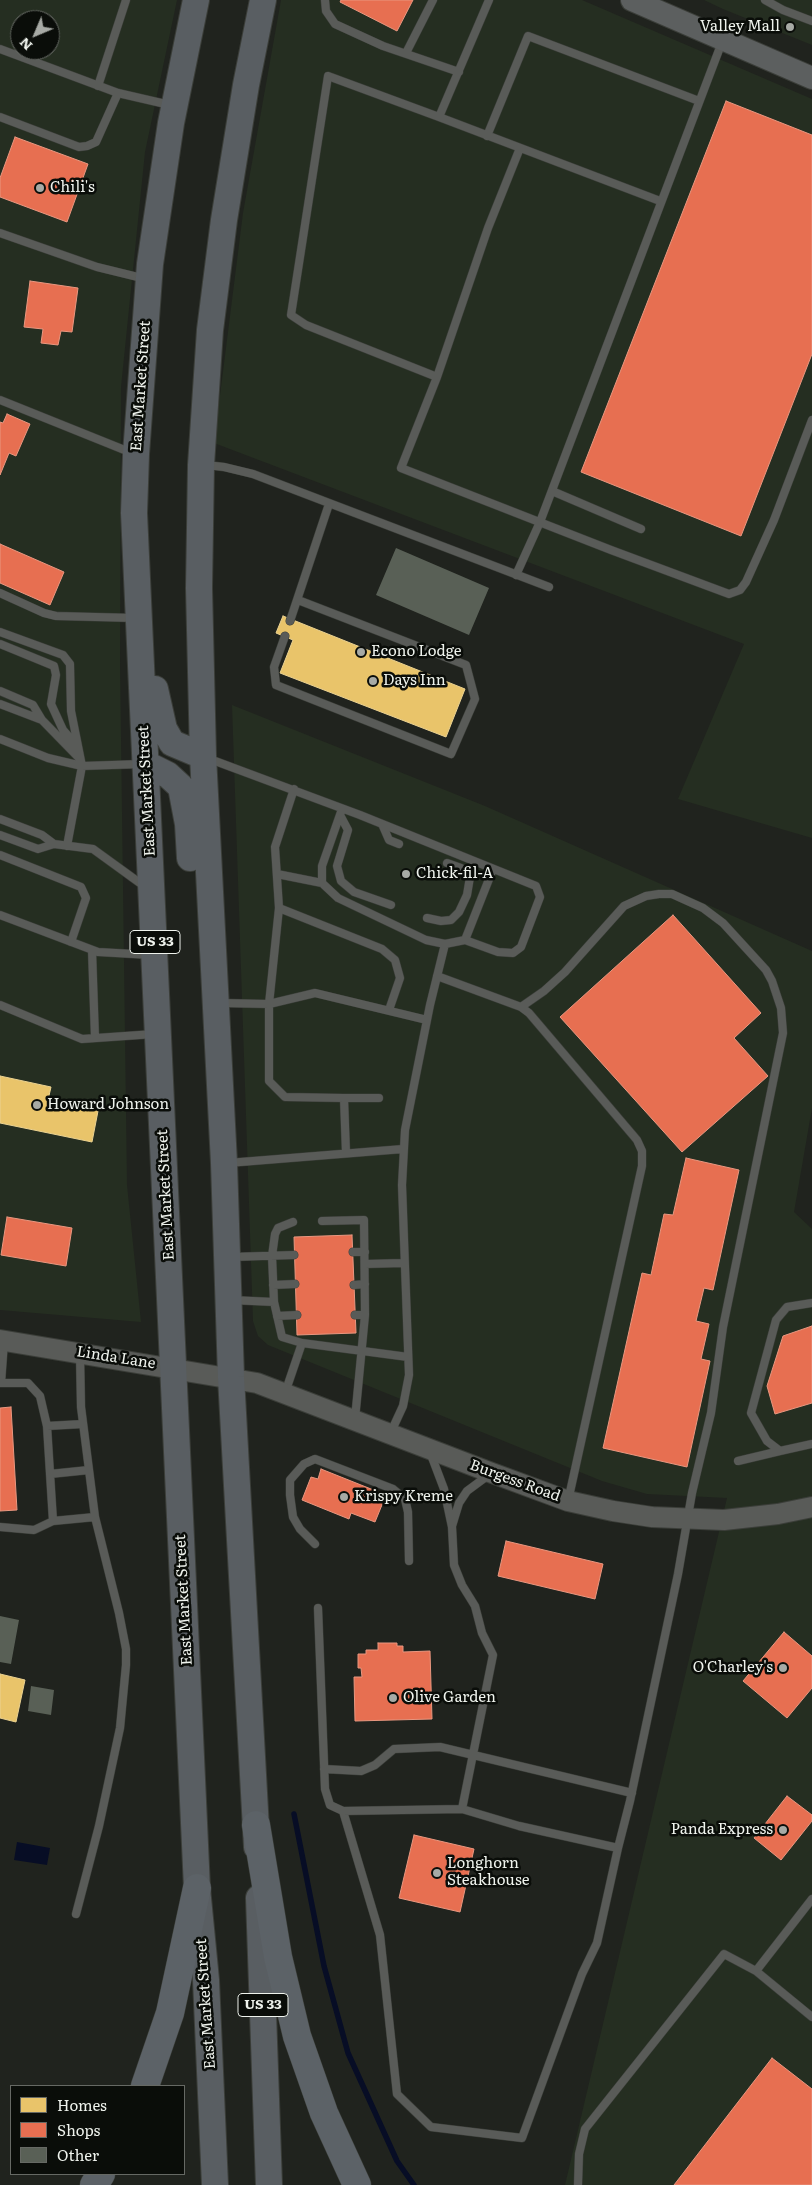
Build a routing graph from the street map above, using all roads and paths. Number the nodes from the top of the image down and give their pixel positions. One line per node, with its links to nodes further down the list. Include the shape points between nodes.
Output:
1 (126, 0): 15 (lane)
2 (196, 0): 18 (highway, East Market Street / US 33)
3 (263, 0): 30 (highway, US 33, via 224,220 210,330)
4 (325, 0): 12 (lane, via 326,11 335,24)
5 (433, 0): 12 (lane)
6 (489, 0): 13 (lane)
7 (632, 0): 10 (main road)
8 (765, 0): 9 (lane)
9 (812, 21)
10 (722, 40): 14 (main road); 17 (lane)
11 (0, 48): 15 (lane)
12 (406, 53): 13 (lane)
13 (459, 72): 20 (lane)
14 (812, 78)
15 (98, 86): 16 (lane)
16 (118, 93): 18 (lane); 19 (lane, via 96,142 87,146 79,147)
17 (699, 101): 21 (lane, via 528,36); 23 (lane)
18 (174, 106): 25 (highway, East Market Street / US 33)
19 (0, 117)
20 (439, 117): 21 (lane); 26 (lane, via 328,76 291,315 306,325)
21 (487, 136): 22 (lane)
22 (520, 148): 23 (lane); 26 (lane, via 488,228)
23 (660, 200): 31 (lane)
24 (0, 233): 25 (lane, via 97,267)
25 (148, 280): 29 (highway, East Market Street / US 33)
26 (437, 377): 33 (lane, via 401,468)
27 (0, 400): 29 (lane)
28 (812, 420): 33 (lane, via 762,547 746,582 736,592 727,593 688,580)
29 (136, 454): 39 (highway, East Market Street / US 33, via 134,513)
30 (201, 465): 32 (lane, via 253,474); 49 (highway, US 33)
31 (552, 492): 33 (lane); 34 (lane)
32 (329, 504): 35 (lane); 38 (lane)
33 (540, 522): 35 (lane)
34 (641, 529)
35 (516, 575): 36 (lane)
36 (549, 588)
37 (0, 593): 39 (lane, via 56,616)
38 (298, 600): 40 (lane); 42 (lane, via 466,665 475,699 451,754 276,685 274,667)
39 (139, 618): 49 (highway, via 164,729 172,743); 51 (highway, East Market Street / US 33)
40 (290, 621)
41 (0, 632): 48 (lane, via 63,655 70,664 71,711)
42 (285, 636)
43 (0, 644): 48 (lane, via 54,666 56,675 51,704 64,730)
44 (0, 691): 46 (lane, via 34,705)
45 (0, 704): 46 (lane)
46 (42, 720): 50 (lane)
47 (0, 739): 50 (lane, via 48,758)
48 (79, 749): 50 (lane)
49 (203, 756): 52 (lane); 66 (highway, US 33)
50 (81, 763): 51 (lane); 59 (lane)
51 (146, 764): 65 (highway, East Market Street / US 33); 66 (highway, via 168,775 181,787 188,824 190,864)
52 (294, 790): 53 (lane); 63 (lane, via 275,847)
53 (341, 812): 55 (lane); 64 (lane, via 322,866); 67 (lane, via 348,830 337,866 341,881 354,892)
54 (0, 820): 57 (lane, via 42,835)
55 (382, 824): 58 (lane, via 389,840); 62 (lane)
56 (0, 835): 57 (lane, via 38,849)
57 (54, 844): 59 (lane)
58 (399, 844)
59 (67, 846): 65 (lane, via 97,851)
60 (0, 855): 72 (lane, via 81,887 86,898)
61 (447, 863): 70 (lane, via 461,868 470,877 466,895 459,912 451,920 441,922)
62 (493, 869): 71 (lane); 71 (lane, via 536,886 540,897 521,947 513,953 498,952)
63 (277, 874): 64 (lane); 68 (lane)
64 (322, 883): 73 (lane, via 338,898 352,905 426,940)
65 (152, 892): 75 (highway, East Market Street / US 33)
66 (210, 892): 77 (highway, US 33)
67 (391, 905)
68 (279, 908): 78 (lane); 81 (lane, via 382,949 395,960 400,978)
69 (0, 915): 72 (lane)
70 (427, 918)
71 (465, 940): 73 (lane)
72 (71, 942): 74 (lane)
73 (445, 944): 76 (lane)
74 (92, 950): 75 (lane); 84 (lane)
75 (155, 955): 83 (highway, East Market Street / US 33)
76 (437, 976): 80 (lane); 82 (lane)
77 (215, 1003): 78 (lane); 89 (highway, US 33)
78 (269, 1004): 81 (lane, via 315,993); 85 (lane, via 269,1080 285,1097)
79 (0, 1005): 84 (lane, via 82,1039)
80 (521, 1007): 130 (lane, via 637,1140 643,1158); 133 (lane, via 565,972 624,906 659,894 672,894 703,908 722,923 760,963 778,996 783,1034 723,1327 712,1413)
81 (388, 1010): 82 (lane)
82 (427, 1020): 87 (lane)
83 (158, 1034): 84 (lane); 115 (highway, East Market Street / US 33)
84 (95, 1038)
85 (344, 1098): 86 (lane); 88 (lane)
86 (378, 1098)
87 (403, 1149): 88 (lane); 97 (lane)
88 (346, 1154): 89 (lane)
89 (224, 1163): 96 (highway, US 33)
90 (322, 1221): 93 (lane, via 364,1220)
91 (293, 1222): 95 (lane, via 278,1228)
92 (353, 1252): 93 (lane)
93 (365, 1252): 98 (lane)
94 (294, 1255): 95 (lane)
95 (272, 1256): 96 (lane); 101 (lane)
96 (227, 1257): 103 (highway, US 33)
97 (403, 1263): 98 (lane); 114 (lane)
98 (365, 1264): 100 (lane)
99 (296, 1284): 101 (lane)
100 (365, 1284): 102 (lane); 108 (lane)
101 (273, 1285): 104 (lane)
102 (354, 1285)
103 (228, 1300): 104 (lane); 116 (highway, US 33)
104 (274, 1302): 109 (lane)
105 (812, 1303): 125 (lane, via 787,1308 776,1320 751,1413 767,1441)
106 (297, 1315): 109 (lane)
107 (355, 1315): 108 (lane)
108 (366, 1315): 112 (lane)
109 (277, 1316): 111 (lane, via 282,1337)
110 (2, 1340): 113 (street, Linda Lane); 117 (lane)
111 (302, 1343): 112 (lane); 118 (lane)
112 (363, 1350): 114 (lane); 119 (lane)
113 (80, 1352): 115 (street, Linda Lane); 120 (lane)
114 (408, 1356): 122 (lane, via 406,1397)
115 (174, 1368): 116 (street, Linda Lane); 147 (highway, East Market Street / US 33)
116 (231, 1377): 118 (street, Burgess Road); 145 (highway, US 33)
117 (0, 1383): 121 (lane, via 28,1383 40,1396)
118 (284, 1394): 119 (street, Burgess Road)
119 (354, 1420): 122 (street, Burgess Road)
120 (83, 1424): 121 (lane); 127 (lane)
121 (47, 1426): 129 (lane)
122 (390, 1434): 124 (street, Burgess Road)
123 (812, 1444): 125 (lane)
124 (429, 1449): 128 (street, Burgess Road); 136 (lane, via 444,1489)
125 (780, 1451): 126 (lane)
126 (738, 1461)
127 (89, 1470): 129 (lane); 132 (lane)
128 (492, 1473): 130 (street, Burgess Road); 136 (lane, via 467,1491)
129 (50, 1474): 134 (lane)
130 (568, 1501): 133 (street, Burgess Road, via 613,1511)
131 (812, 1507): 133 (street, Burgess Road, via 758,1517)
132 (95, 1516): 134 (lane); 149 (lane, via 126,1649 126,1681 117,1743)
133 (687, 1519): 142 (lane)
134 (53, 1521): 135 (lane, via 34,1530)
135 (0, 1527)
136 (452, 1527): 140 (lane, via 454,1564 494,1655)
137 (315, 1544): 138 (lane, via 293,1517 290,1480 304,1464 315,1459 393,1489 405,1499)
138 (409, 1561)
139 (318, 1608): 141 (lane)
140 (473, 1755): 141 (lane, via 440,1747 394,1749 375,1765 361,1771); 142 (lane); 143 (lane)
141 (324, 1768): 144 (lane, via 325,1790 330,1805)
142 (632, 1793): 146 (lane)
143 (462, 1809): 144 (lane); 146 (lane, via 519,1826)
144 (343, 1811): 146 (lane, via 380,1935 397,2094 431,2127 522,2138 582,1974 597,1943)
145 (256, 1825): 154 (highway, US 33); 155 (highway, via 278,1957 296,2036 324,2113)
146 (618, 1848)
147 (197, 1888): 152 (highway, via 170,2013); 153 (highway, East Market Street / US 33, via 206,1980)
148 (812, 1898): 150 (lane)
149 (76, 1914)
150 (756, 1971): 151 (lane); 156 (lane, via 724,1954 585,2129 578,2154)
151 (812, 2017)
152 (145, 2085)
153 (215, 2185)
154 (269, 2185)
155 (357, 2185)
156 (578, 2185)

